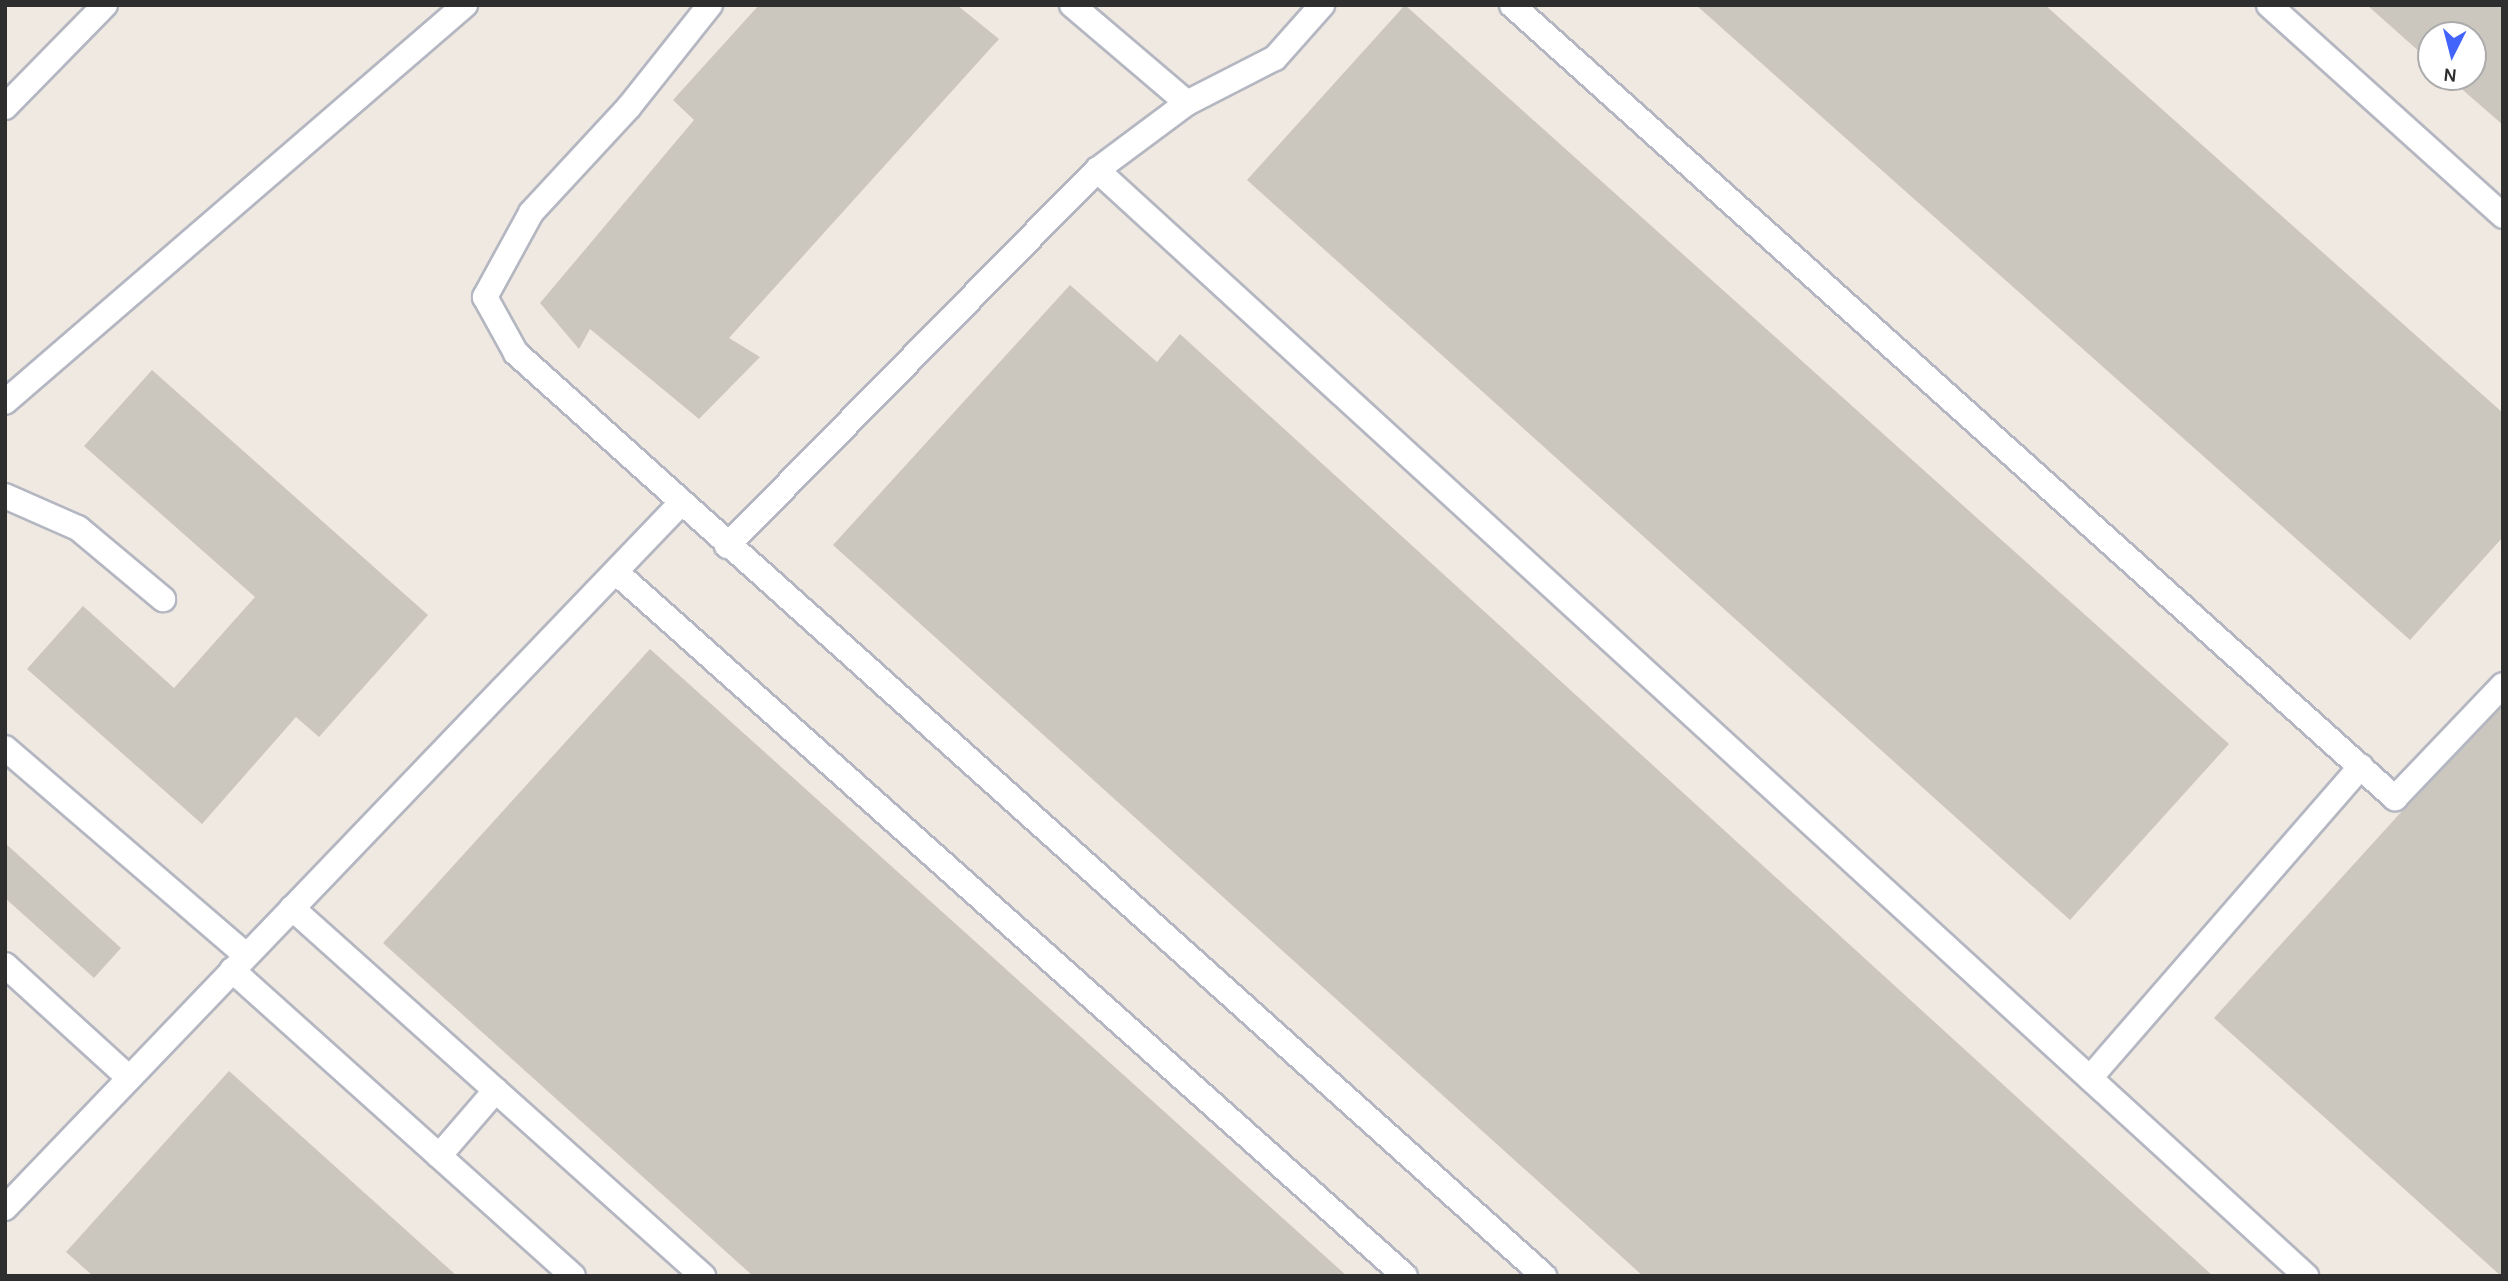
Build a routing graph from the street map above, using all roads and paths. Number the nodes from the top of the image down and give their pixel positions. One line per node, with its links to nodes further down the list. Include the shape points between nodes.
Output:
1 (105, 5): 9 (lane)
2 (465, 5): 12 (lane)
3 (710, 5): 14 (lane, via 629,107 531,213 485,297 516,353)
4 (1072, 5): 8 (lane)
5 (1322, 5): 8 (lane, via 1275,58)
6 (1512, 5): 20 (lane)
7 (2269, 5): 11 (lane)
8 (1186, 103): 10 (lane)
9 (5, 107)
10 (1097, 170): 15 (lane); 25 (lane)
11 (2503, 216)
12 (5, 402)
13 (5, 496): 17 (lane, via 78,528)
14 (680, 504): 15 (lane); 16 (lane)
15 (727, 546): 32 (lane)
16 (617, 573): 21 (lane); 31 (lane)
17 (163, 599)
18 (2503, 685): 20 (lane, via 2395,797)
19 (5, 748): 22 (lane)
20 (2361, 766): 25 (lane)
21 (292, 908): 22 (lane); 26 (lane)
22 (239, 962): 24 (lane); 27 (lane)
23 (5, 965): 24 (lane)
24 (128, 1078): 28 (lane)
25 (2090, 1078): 33 (lane)
26 (496, 1090): 27 (lane); 30 (lane)
27 (439, 1156): 29 (lane)
28 (5, 1208)
29 (573, 1276)
30 (703, 1276)
31 (1405, 1276)
32 (1544, 1276)
33 (2306, 1276)

